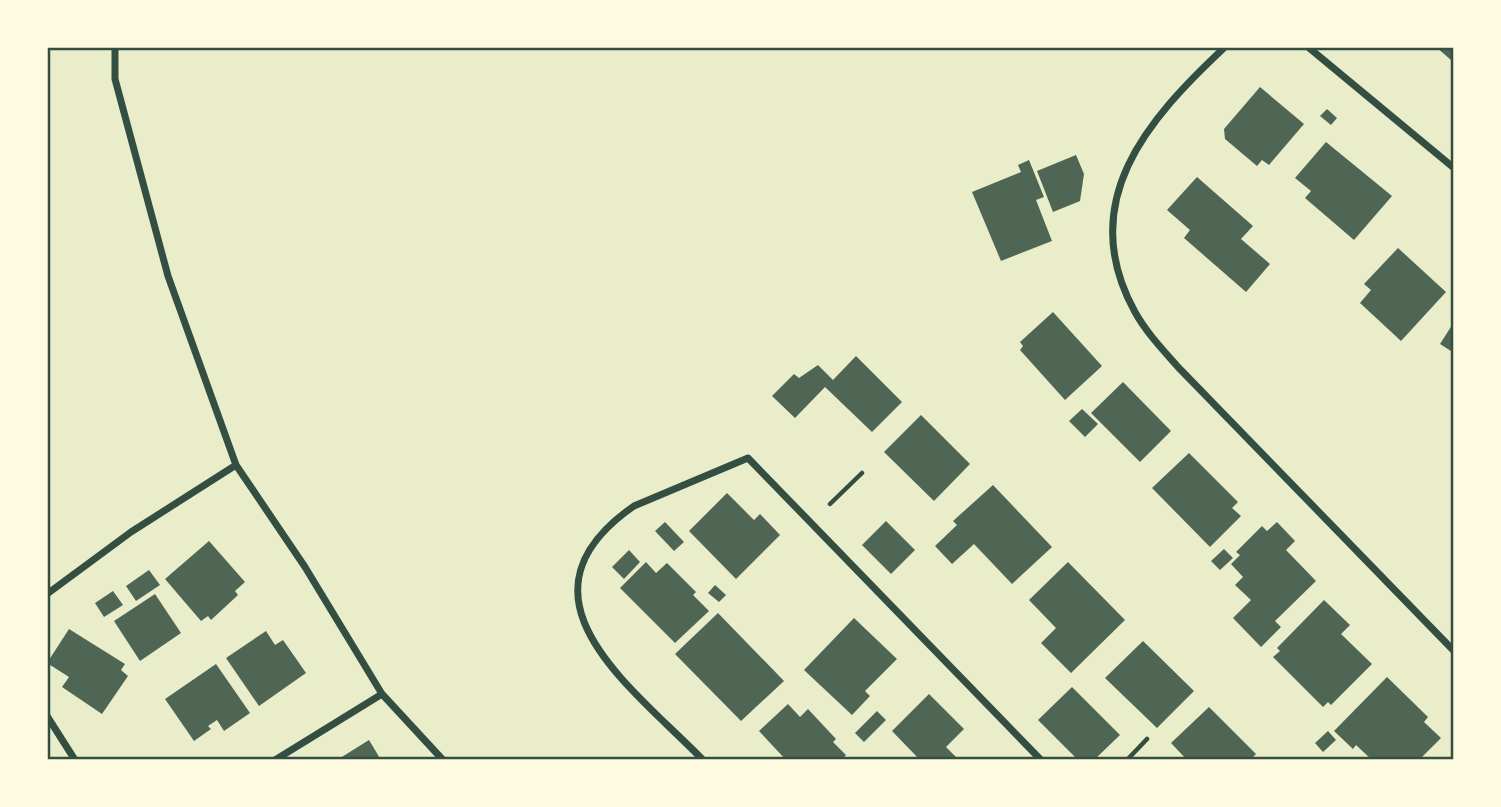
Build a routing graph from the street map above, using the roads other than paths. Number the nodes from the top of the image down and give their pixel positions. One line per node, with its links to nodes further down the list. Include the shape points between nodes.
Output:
1 (116, 47): 5 (street, via 115,79 167,276)
2 (1225, 47): 7 (street, via 1178,92 1123,173 1114,203 1112,236 1128,298 1146,330 1178,367)
3 (1308, 47): 4 (street)
4 (1454, 168)
5 (236, 464): 6 (street); 8 (street)
6 (47, 594)
7 (1454, 652)
8 (382, 694): 11 (street); 12 (street)
9 (47, 716): 10 (street)
10 (75, 760)
11 (275, 760)
12 (443, 760)
13 (703, 760): 14 (street, via 594,643 579,614 578,581 586,557 608,526 634,506 748,458)
14 (1041, 760)

